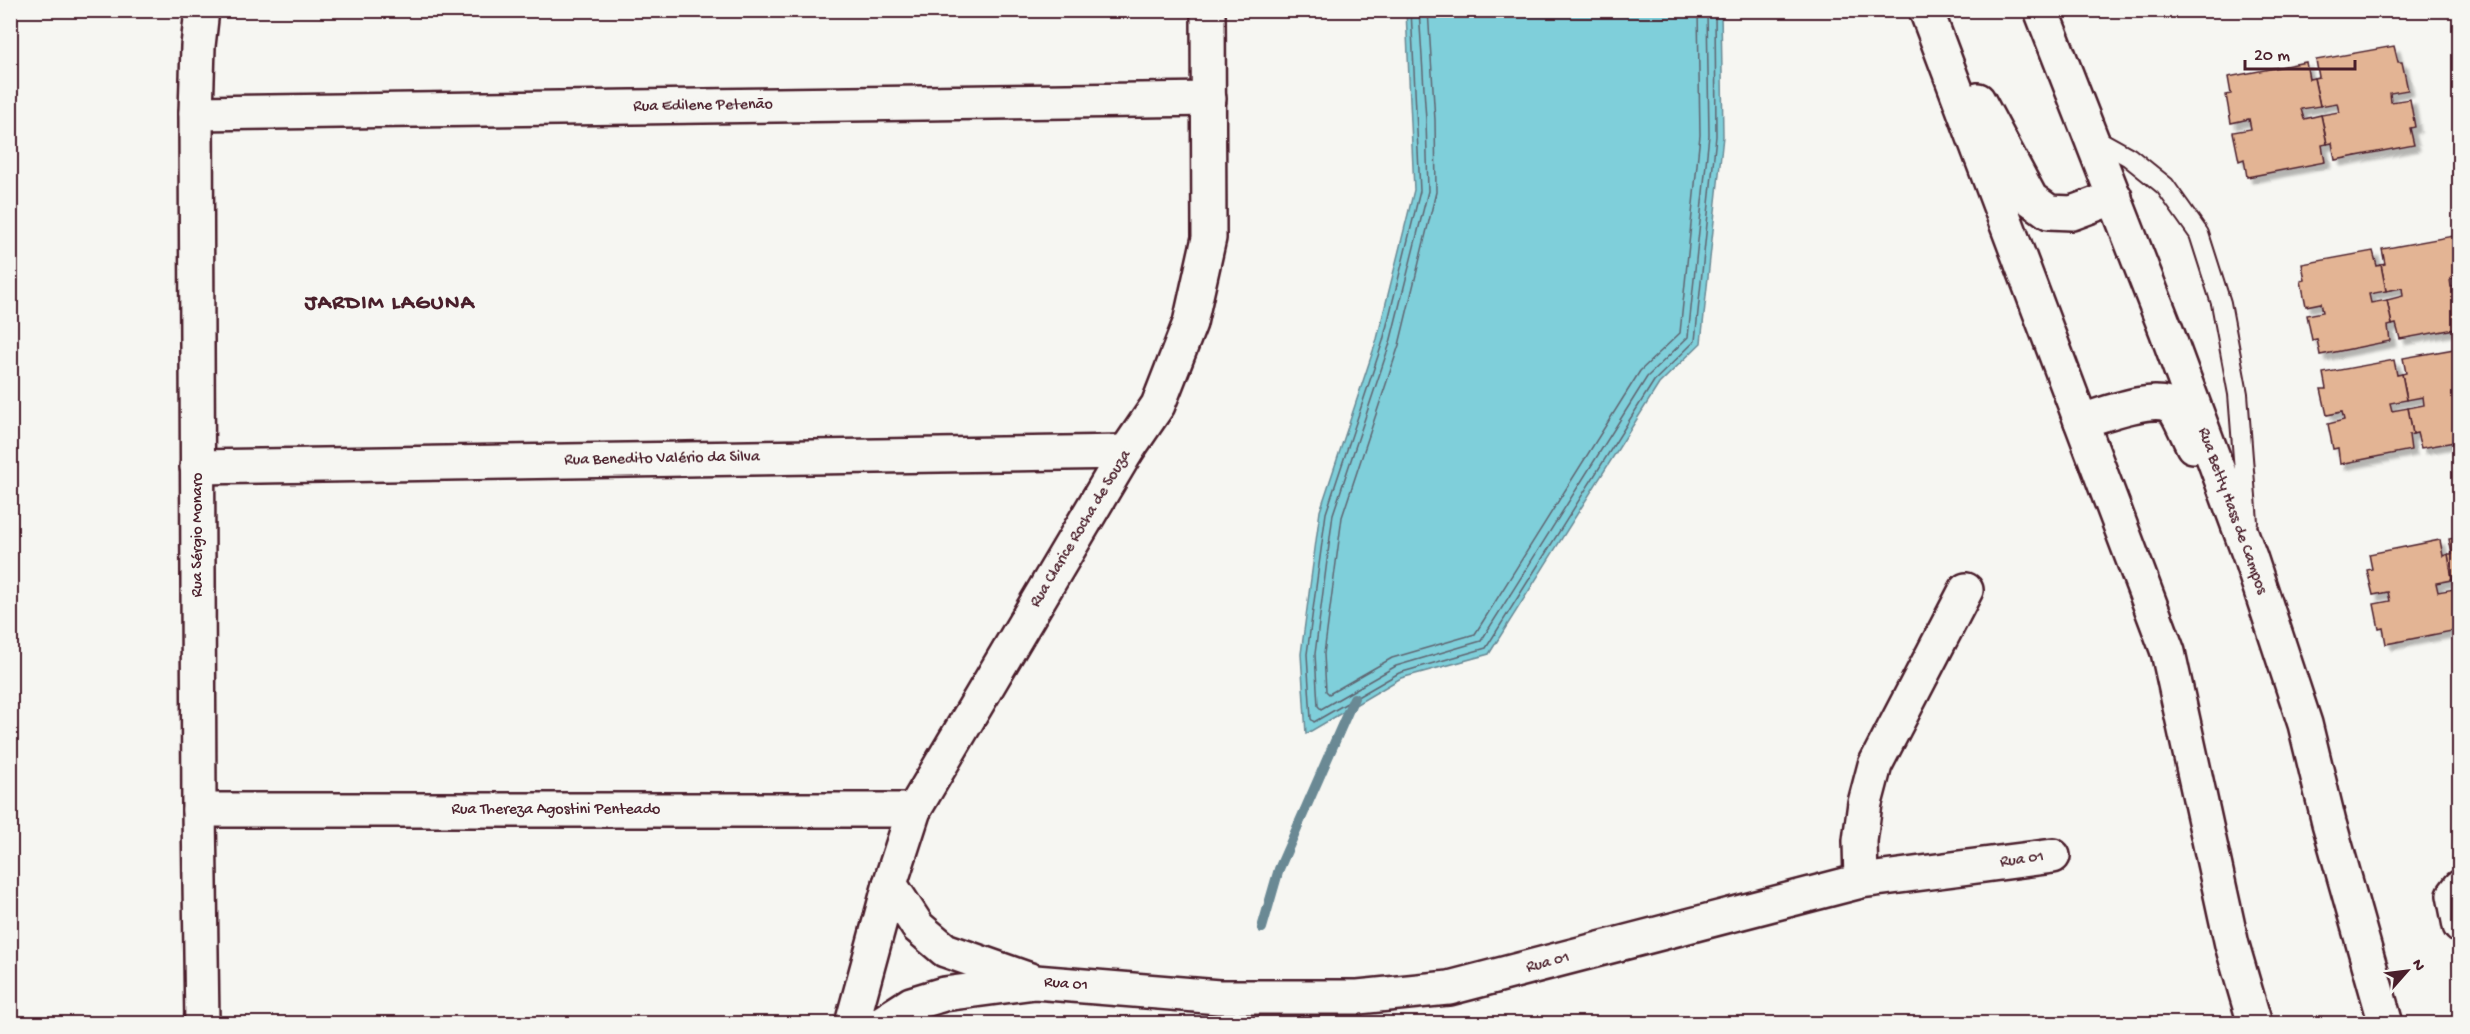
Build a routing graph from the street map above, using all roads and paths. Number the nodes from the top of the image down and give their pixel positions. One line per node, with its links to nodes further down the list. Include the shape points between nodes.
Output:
1 (189, 10): 7 (street)
2 (202, 10): 7 (street)
3 (1208, 10): 8 (street, Rua Clarice Rocha de Souza)
4 (1926, 10): 12 (street)
5 (1931, 10): 11 (street, via 2031,199 2049,212 2072,213)
6 (2041, 10): 10 (street, Rua Betty Hass de Campos)
7 (198, 46): 9 (street, Rua Sérgio Monaro)
8 (1209, 99): 9 (street, Rua Edilene Petenão); 13 (street, Rua Clarice Rocha de Souza, via 1209,238 1190,323 1158,405)
9 (196, 112): 14 (street, Rua Sérgio Monaro)
10 (2091, 136): 11 (street, Rua Betty Hass de Campos); 15 (lane, via 2129,158 2165,186 2199,234 2221,303 2238,394)
11 (2115, 197): 15 (street, Rua Betty Hass de Campos)
12 (2081, 422): 15 (street, via 2151,403 2173,408); 28 (street, via 2168,652 2232,945)
13 (1126, 452): 14 (street, Rua Benedito Valério da Silva); 18 (street, Rua Clarice Rocha de Souza)
14 (197, 466): 17 (street, Rua Sérgio Monaro)
15 (2250, 557): 29 (street, Rua Betty Hass de Campos, via 2305,724)
16 (1966, 590): 20 (street, via 1875,765 1860,842)
17 (199, 810): 18 (street, Rua Thereza Agostini Penteado); 25 (street, Rua Sérgio Monaro)
18 (914, 810): 21 (street, Rua Clarice Rocha de Souza)
19 (2053, 856): 20 (street, Rua 01)
20 (1861, 881): 24 (street, Rua 01, via 1449,988 1358,997 1219,997)
21 (890, 885): 24 (street, Rua 01, via 918,927 945,950); 26 (street, Rua Clarice Rocha de Souza)
22 (2460, 887): 23 (street, via 2454,895)
23 (2460, 926)
24 (1035, 982): 27 (street, Rua 01, via 944,994 911,1004)
25 (202, 1023)
26 (852, 1023)
27 (880, 1023)
28 (2255, 1023)
29 (2386, 1023)

